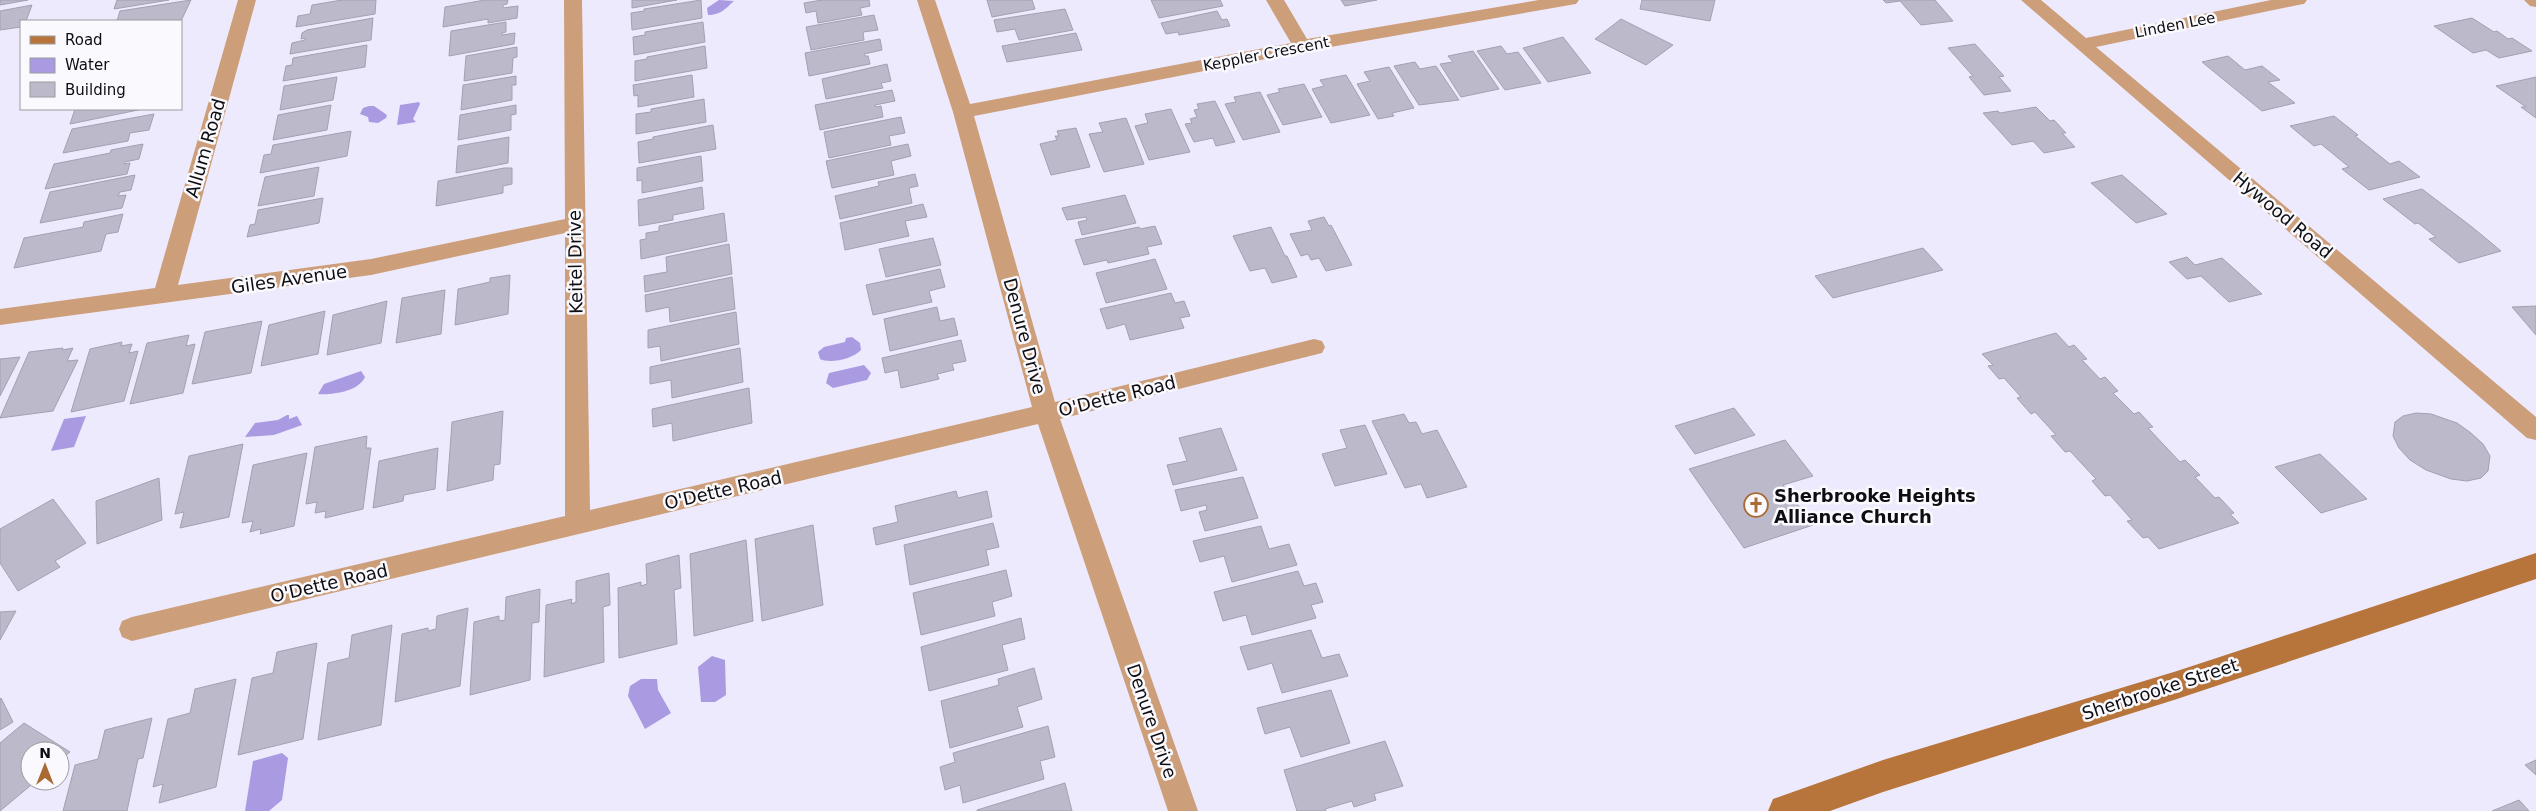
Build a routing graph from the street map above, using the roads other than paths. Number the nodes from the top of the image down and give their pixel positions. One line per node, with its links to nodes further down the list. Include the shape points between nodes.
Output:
1 (247, 0): 12 (street, Allum Road)
2 (573, 0): 11 (street, Keitel Drive)
3 (926, 0): 10 (street, Denure Drive)
4 (1275, 0): 9 (street)
5 (1570, 0): 9 (street, Keppler Crescent)
6 (2030, 0): 8 (street, Hywood Road)
7 (2298, 0): 8 (street, Linden Lee)
8 (2082, 44): 16 (street, Hywood Road)
9 (1302, 46): 10 (street, Keppler Crescent)
10 (962, 112): 15 (street, Denure Drive)
11 (575, 224): 12 (street, Giles Avenue, via 371,267); 17 (street, Keitel Drive)
12 (164, 296): 13 (street, Giles Avenue)
13 (0, 317)
14 (1314, 346): 15 (street, O'Dette Road)
15 (1046, 413): 17 (street, O'Dette Road); 20 (street, Denure Drive)
16 (2536, 431)
17 (578, 524): 19 (street, O'Dette Road)
18 (2536, 566): 21 (main road, Sherbrooke Street, via 2178,685 1883,776)
19 (132, 629)
20 (1183, 811)
21 (1785, 811)

